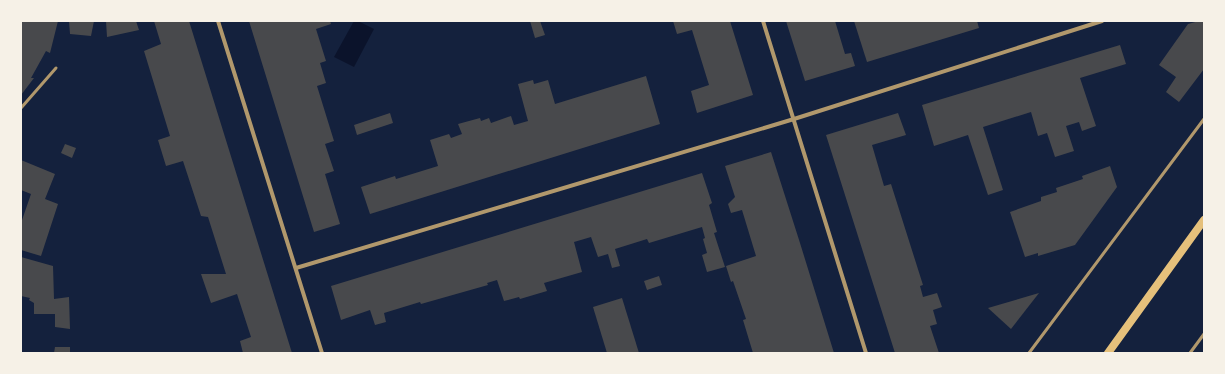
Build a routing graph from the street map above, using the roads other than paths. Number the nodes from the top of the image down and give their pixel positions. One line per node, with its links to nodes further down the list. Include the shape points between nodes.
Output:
1 (218, 21): 9 (street)
2 (763, 21): 6 (street)
3 (1102, 21): 6 (street)
4 (56, 68): 5 (lane)
5 (21, 108)
6 (794, 119): 9 (street); 12 (street)
7 (1204, 119): 13 (lane)
8 (1204, 220): 14 (main road)
9 (296, 268): 11 (street)
10 (1204, 334): 15 (lane)
11 (322, 353)
12 (866, 353)
13 (1029, 353)
14 (1108, 353)
15 (1190, 353)

